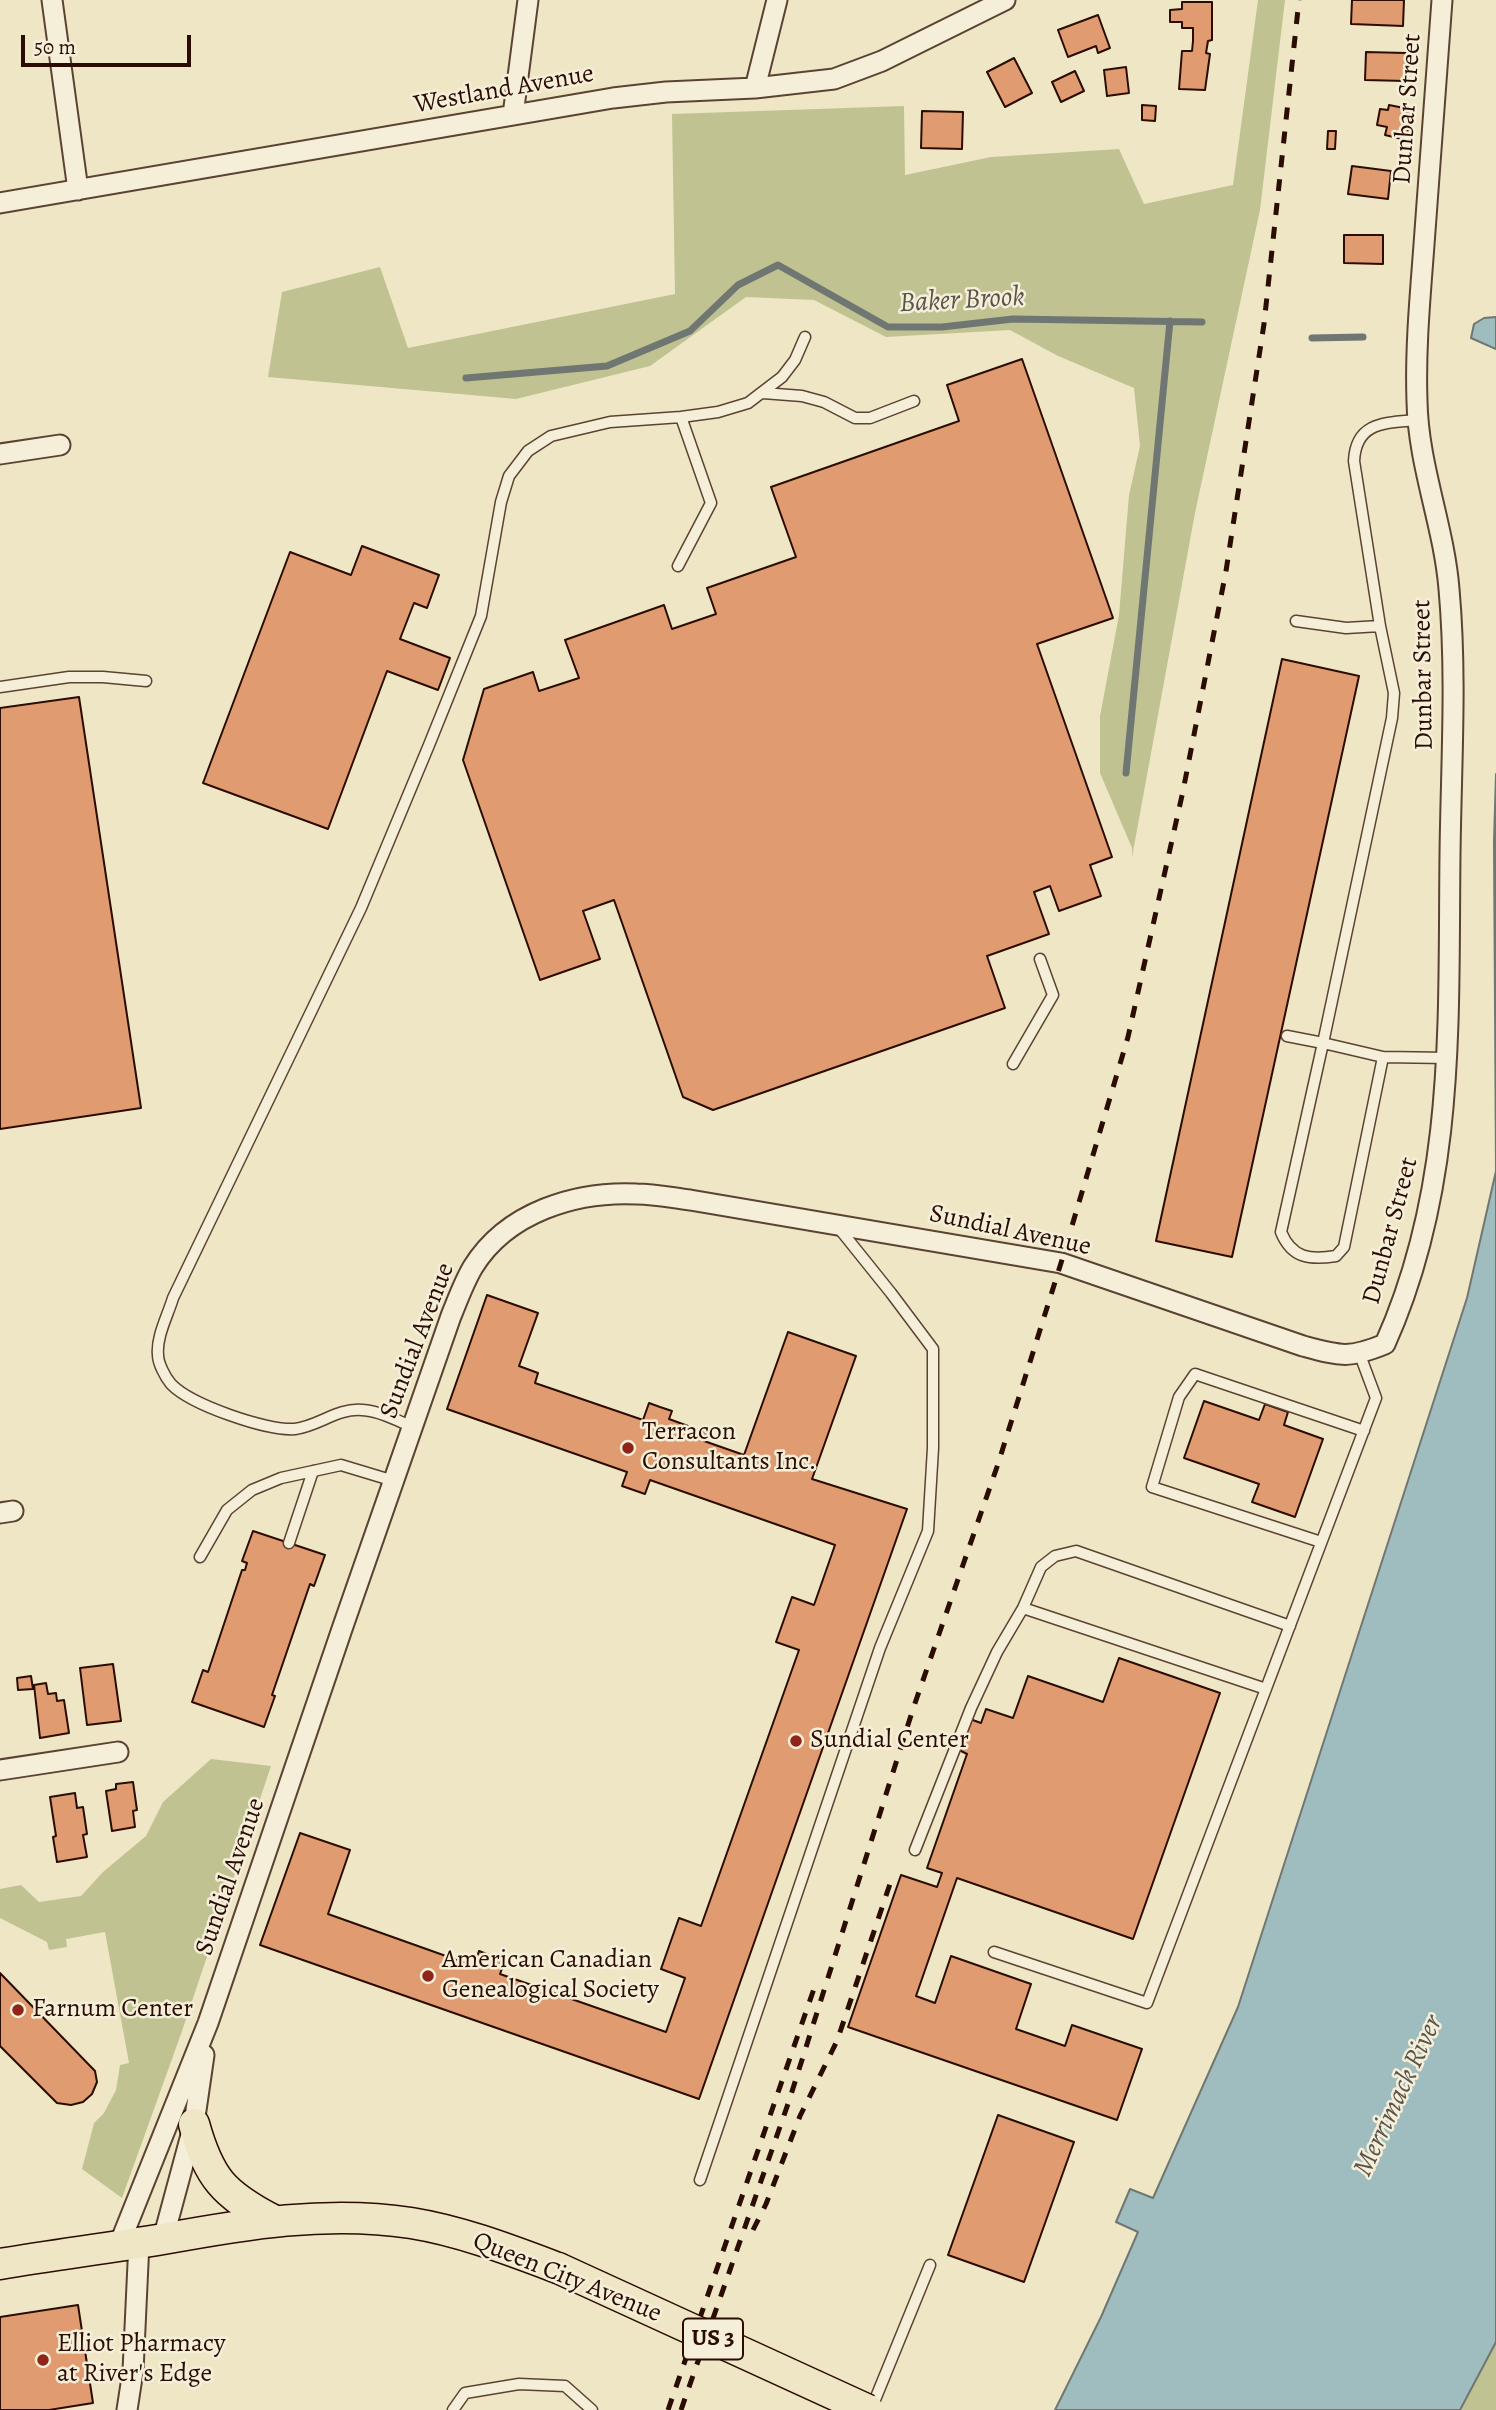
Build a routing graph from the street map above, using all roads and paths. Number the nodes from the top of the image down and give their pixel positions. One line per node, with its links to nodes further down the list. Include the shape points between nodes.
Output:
1 (52, 0): 8 (street)
2 (528, 0): 7 (street)
3 (777, 0): 6 (street)
4 (1005, 0): 6 (street, Westland Avenue, via 883,61 834,79)
5 (1441, 0): 14 (street, Dunbar Street, via 1418,323)
6 (755, 88): 7 (street, Westland Avenue, via 666,92)
7 (513, 115): 8 (street, Westland Avenue)
8 (78, 190): 9 (street, Westland Avenue)
9 (0, 203)
10 (805, 337): 11 (lane, via 795,360)
11 (763, 393): 12 (lane, via 824,402 855,418 870,418); 13 (lane, via 748,404)
12 (914, 401)
13 (681, 417): 17 (lane, via 711,503); 31 (lane, via 610,422 551,436 528,451 509,476 481,617 361,908 173,1298 159,1340 158,1355 170,1382 207,1405 246,1420 296,1429 344,1411 364,1410)
14 (1418, 420): 19 (lane, via 1369,429 1355,444); 26 (street, Dunbar Street, via 1451,612)
15 (60, 445): 16 (street)
16 (0, 454)
17 (678, 566)
18 (1296, 621): 19 (lane, via 1323,627)
19 (1380, 626): 24 (lane, via 1394,693 1392,718)
20 (146, 681): 21 (lane, via 69,677)
21 (0, 687)
22 (1040, 959): 27 (lane, via 1053,995)
23 (1287, 1036): 24 (lane)
24 (1323, 1043): 25 (lane); 25 (lane, via 1281,1232 1286,1244 1308,1257 1336,1256 1344,1247)
25 (1383, 1057): 26 (lane)
26 (1448, 1058): 29 (street, Dunbar Street, via 1427,1219)
27 (1013, 1064)
28 (835, 1224): 30 (street, Sundial Avenue, via 1061,1263 1303,1346 1334,1354); 31 (street, Sundial Avenue, via 638,1194 584,1198 533,1213 509,1227 473,1267); 47 (lane, via 933,1349 928,1531 880,1648)
29 (1385, 1344): 30 (street, Sundial Avenue)
30 (1360, 1354): 32 (lane, via 1376,1398)
31 (412, 1427): 34 (street, Sundial Avenue)
32 (1364, 1431): 35 (lane); 35 (lane, via 1195,1374 1179,1396 1152,1487)
33 (313, 1471): 34 (lane, via 341,1465); 36 (lane); 37 (lane, via 252,1490 227,1510)
34 (394, 1481): 45 (street, Sundial Avenue)
35 (1321, 1542): 39 (lane)
36 (289, 1543)
37 (200, 1557)
38 (1023, 1608): 39 (lane, via 1041,1567 1055,1556 1076,1550); 40 (lane); 43 (lane, via 971,1708)
39 (1290, 1626): 40 (lane)
40 (1266, 1689): 44 (lane, via 1147,2003)
41 (118, 1752): 42 (street)
42 (0, 1770)
43 (915, 1850)
44 (994, 1952)
45 (208, 2023): 46 (street, Sundial Avenue); 49 (street, Sundial Avenue)
46 (194, 2124): 48 (main road, via 212,2174 245,2206); 49 (street, Sundial Avenue)
47 (699, 2180)
48 (273, 2220): 49 (main road, Queen City Avenue / US 3); 55 (main road, Queen City Avenue / US 3, bridge, via 363,2218 411,2223 498,2246 558,2268)
49 (140, 2242): 50 (main road, Queen City Avenue / US 3); 52 (street)
50 (0, 2264)
51 (930, 2265): 55 (lane)
52 (127, 2410)
53 (453, 2410): 54 (lane, via 465,2393 519,2384 565,2386)
54 (593, 2410)
55 (869, 2410)

